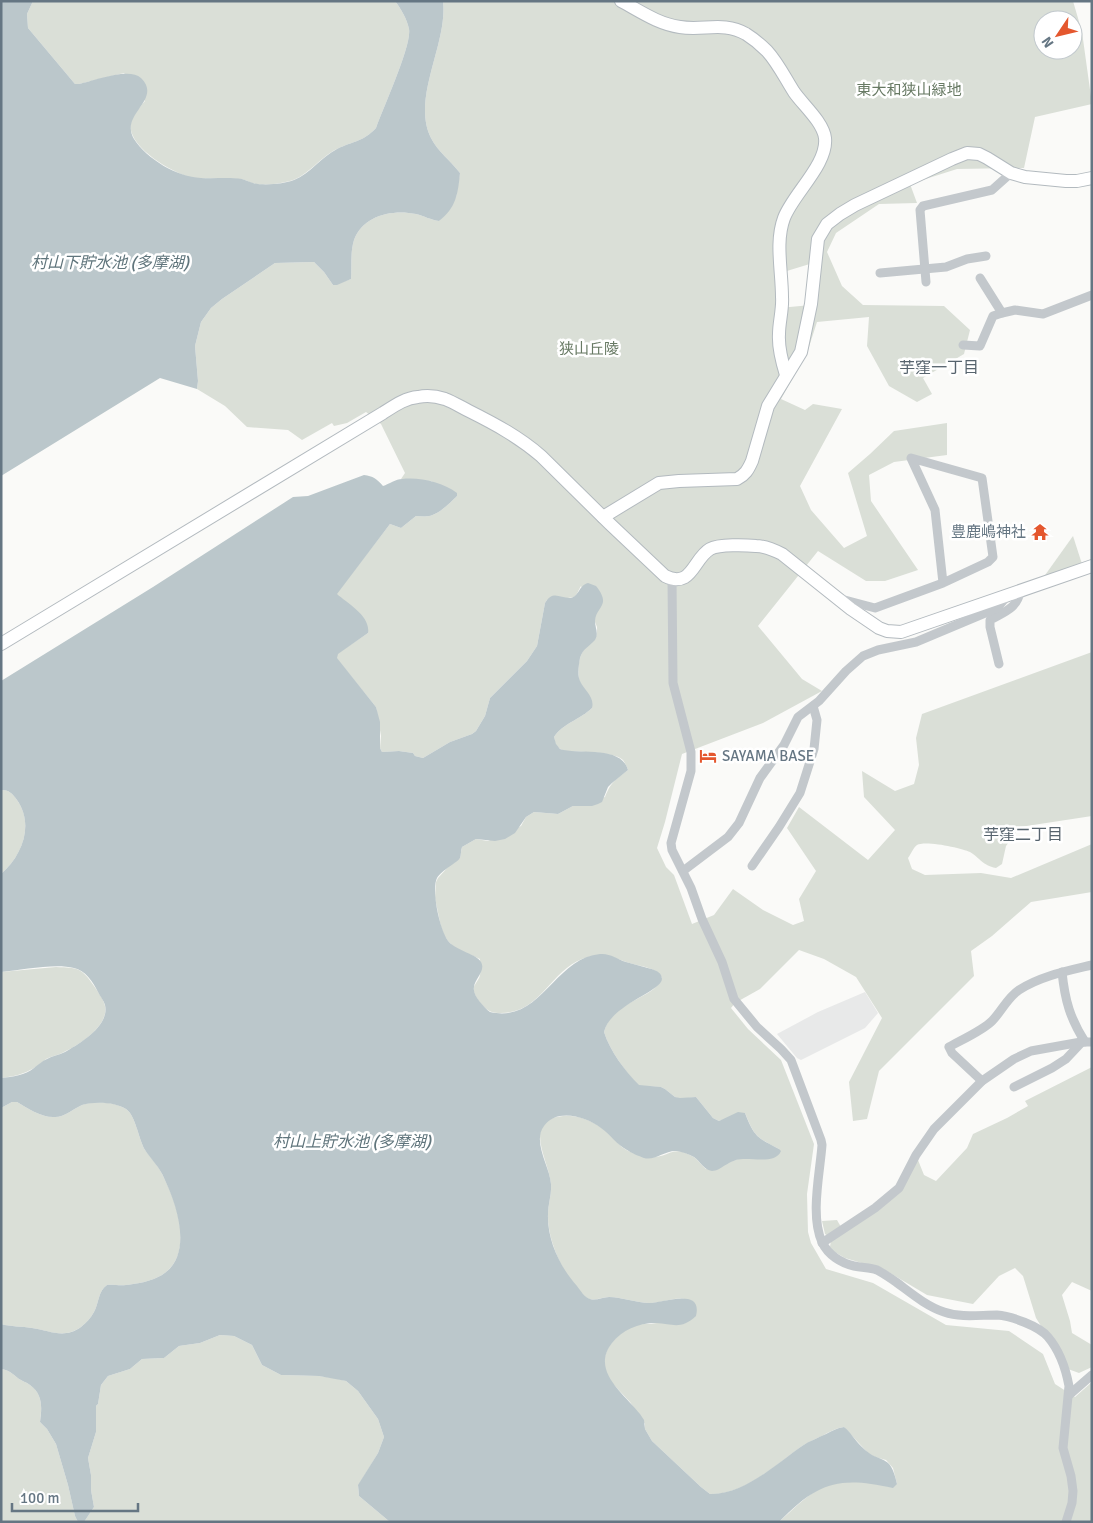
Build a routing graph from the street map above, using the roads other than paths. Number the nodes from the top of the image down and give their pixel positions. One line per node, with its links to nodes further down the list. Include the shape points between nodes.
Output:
1 (621, 1): 12 (street, via 670,25 724,27 745,34 773,58 822,129 825,138 822,156 781,228 779,335)
2 (1011, 173): 3 (street, via 1044,180); 5 (street, via 992,190 924,206 920,210); 12 (street, via 988,158 967,153 855,205 827,224 818,239 811,304 801,352)
3 (1092, 178)
4 (986, 256): 5 (street, via 946,267)
5 (924, 268): 6 (street); 8 (street)
6 (880, 273)
7 (980, 278): 10 (street)
8 (926, 282)
9 (1092, 295): 10 (street, via 1043,314 1015,310)
10 (1002, 312): 11 (street, via 993,316 980,346)
11 (963, 345)
12 (786, 375): 13 (street, via 768,406 752,461 743,476 658,483)
13 (603, 517): 15 (street); 19 (street, via 541,456 506,430 445,399 429,396 412,398)
14 (1092, 566): 17 (street)
15 (672, 579): 18 (street, via 688,575 711,548 757,546 782,554); 23 (street, via 673,683 692,764 671,843)
16 (943, 583): 16 (street, via 993,558 982,478 911,458 935,510); 18 (street, via 875,608)
17 (1014, 593): 18 (street, via 900,632 879,628); 20 (street, via 1019,598 1014,605 990,620); 21 (street, via 997,608 970,620 916,642 863,656)
18 (838, 598)
19 (1, 644)
20 (999, 664)
21 (813, 706): 22 (street, via 817,720 814,749 800,793); 23 (street, via 798,718 784,746 760,778 739,823 721,844)
22 (752, 866)
23 (683, 872): 29 (street, via 734,999 790,1060 822,1140 817,1198 818,1232)
24 (1092, 965): 25 (street)
25 (1062, 972): 26 (street, via 1074,1025); 27 (street, via 1036,981 1009,997 990,1023 949,1047)
26 (1086, 1042): 27 (street, via 1031,1051); 28 (street, via 1052,1068)
27 (982, 1082): 29 (street, via 934,1129 899,1188)
28 (1014, 1086)
29 (822, 1243): 31 (street, via 838,1260 879,1271 939,1310 953,1315 1013,1318 1047,1335 1068,1377)
30 (1092, 1375): 31 (street)
31 (1069, 1395): 32 (street, via 1063,1448 1073,1491)
32 (1066, 1522)

